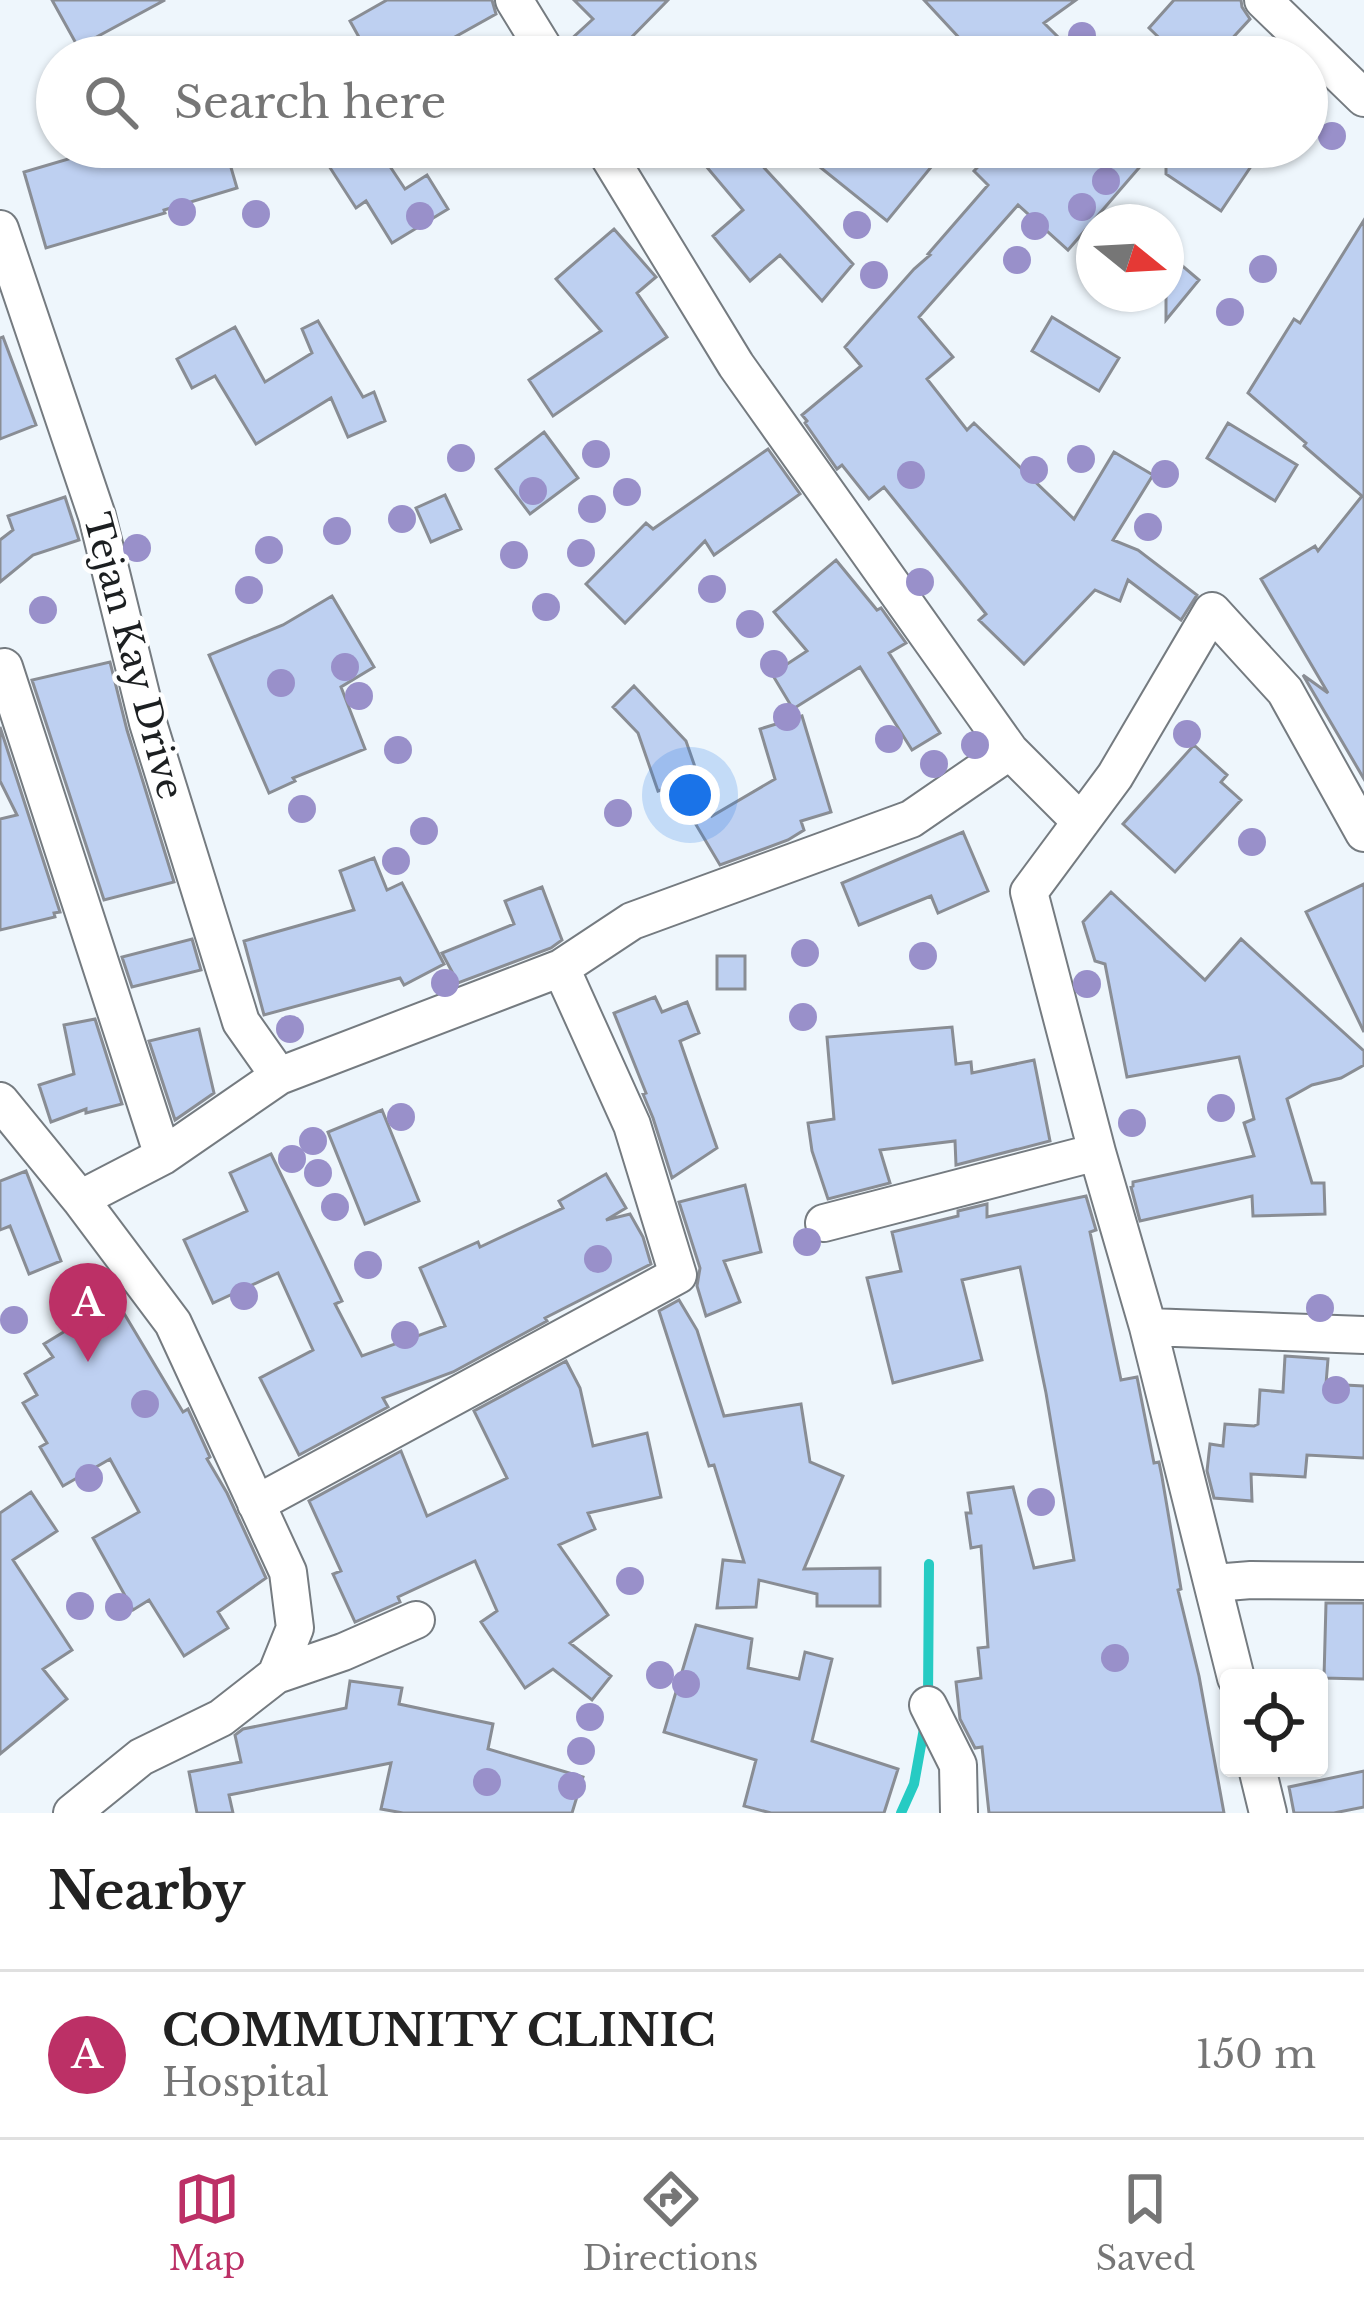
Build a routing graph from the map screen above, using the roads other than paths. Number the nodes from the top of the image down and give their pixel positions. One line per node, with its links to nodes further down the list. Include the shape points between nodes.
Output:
1 (514, 0): 3 (street)
2 (1262, 0): 4 (street)
3 (536, 36)
4 (1299, 36)
5 (1328, 63): 6 (street)
6 (1364, 98)
7 (616, 168): 10 (street, via 736,365)
8 (0, 230): 14 (street, Tejan Kay Drive, via 97,516 148,722 242,1022)
9 (4, 667): 17 (street)
10 (1010, 751): 11 (street); 13 (street, via 911,819 632,921)
11 (1081, 822): 12 (street, via 1212,611 1285,691); 16 (street, via 1029,892)
12 (1364, 833)
13 (561, 968): 14 (street); 22 (street, via 632,1125 678,1275)
14 (279, 1076): 17 (street)
15 (0, 1100): 18 (street)
16 (1097, 1152): 19 (street); 20 (street)
17 (163, 1156): 18 (street)
18 (80, 1199): 22 (street, via 172,1323)
19 (824, 1223)
20 (1148, 1328): 21 (street); 24 (street)
21 (1364, 1335)
22 (256, 1504): 27 (street, via 288,1572 295,1628)
23 (1364, 1581): 24 (street)
24 (1214, 1583): 26 (street)
25 (416, 1620): 27 (street)
26 (1234, 1669)
27 (276, 1675): 30 (street, via 221,1718 141,1757)
28 (928, 1705): 31 (street, via 958,1765)
29 (1259, 1777): 32 (street)
30 (72, 1813)
31 (959, 1813)
32 (1268, 1813)

